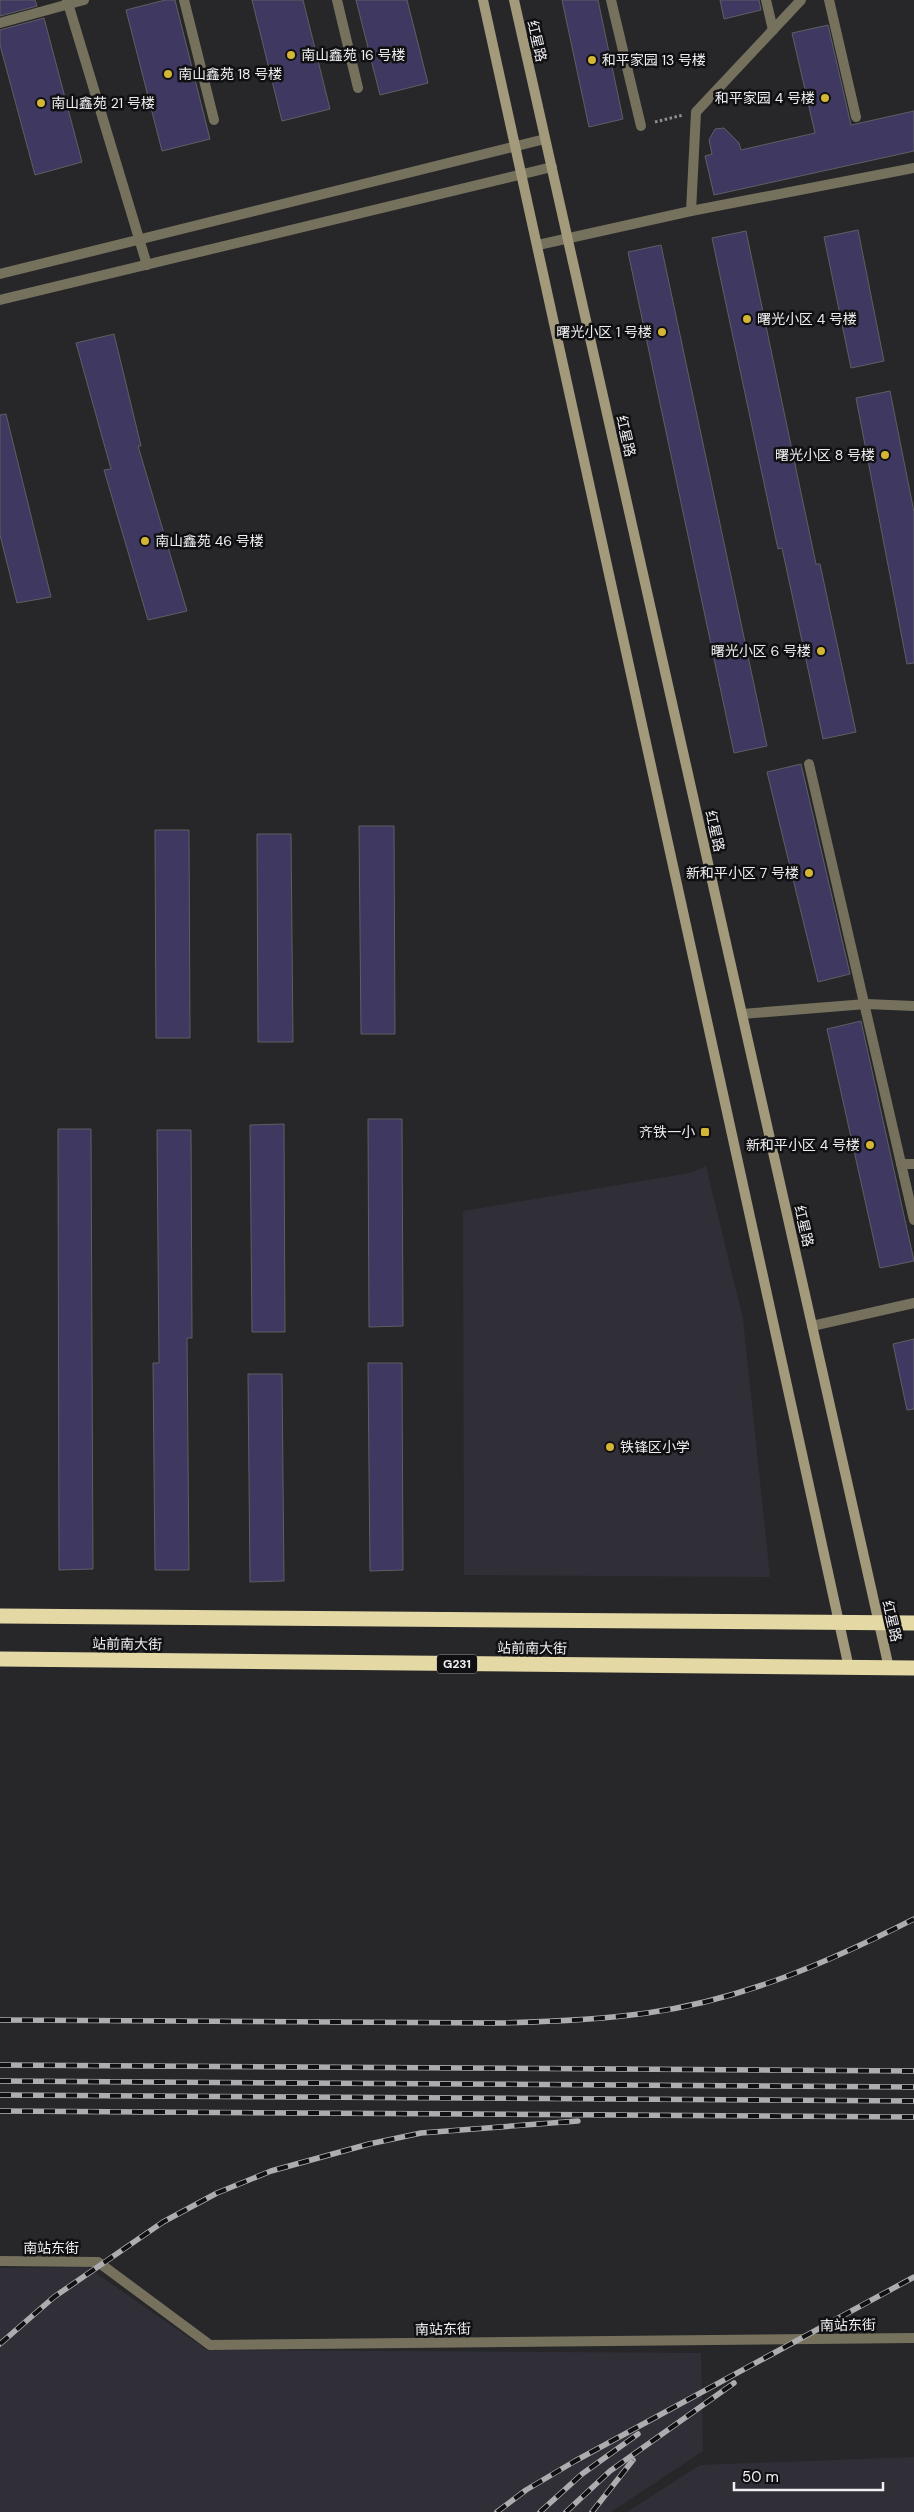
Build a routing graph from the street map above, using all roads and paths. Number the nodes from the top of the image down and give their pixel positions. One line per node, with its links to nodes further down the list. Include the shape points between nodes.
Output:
1 (84, 0): 10 (street)
2 (184, 0): 16 (street)
3 (337, 0): 13 (street)
4 (483, 0): 19 (street)
5 (514, 0): 18 (street, 红星路)
6 (611, 0): 17 (street)
7 (766, 0): 12 (street)
8 (801, 0): 12 (street)
9 (829, 0): 15 (street)
10 (68, 2): 11 (street); 25 (street)
11 (0, 23)
12 (773, 30): 14 (street)
13 (358, 88)
14 (696, 112): 17 (path); 23 (street)
15 (856, 117)
16 (214, 120)
17 (641, 126)
18 (545, 138): 19 (street); 20 (street, 红星路)
19 (516, 146): 22 (street); 25 (street)
20 (552, 167): 22 (street); 24 (street, 红星路)
21 (914, 168): 23 (street)
22 (522, 174): 26 (street); 27 (street)
23 (691, 211): 24 (street)
24 (568, 238): 26 (street); 33 (street, 红星路)
25 (140, 239): 27 (street); 28 (street)
26 (538, 245): 40 (street)
27 (147, 265): 29 (street)
28 (0, 274)
29 (0, 300)
30 (809, 764): 31 (street)
31 (866, 1004): 32 (street); 33 (street); 34 (street)
32 (914, 1006)
33 (742, 1014): 38 (street, 红星路)
34 (901, 1164): 35 (street); 36 (street)
35 (914, 1164)
36 (914, 1220)
37 (914, 1303): 38 (street)
38 (812, 1326): 41 (street, 红星路)
39 (0, 1616): 40 (highway, 站前南大街)
40 (839, 1623): 41 (highway, 站前南大街); 44 (street)
41 (879, 1623): 42 (highway, 站前南大街); 45 (street, 红星路)
42 (914, 1623)
43 (0, 1659): 44 (highway, 站前南大街 / G231)
44 (849, 1668): 45 (highway, 站前南大街 / G231)
45 (889, 1668): 46 (highway, 站前南大街 / G231)
46 (914, 1668)
47 (0, 2261): 48 (street, 南站东街, via 98,2262 210,2345)
48 (914, 2338)

